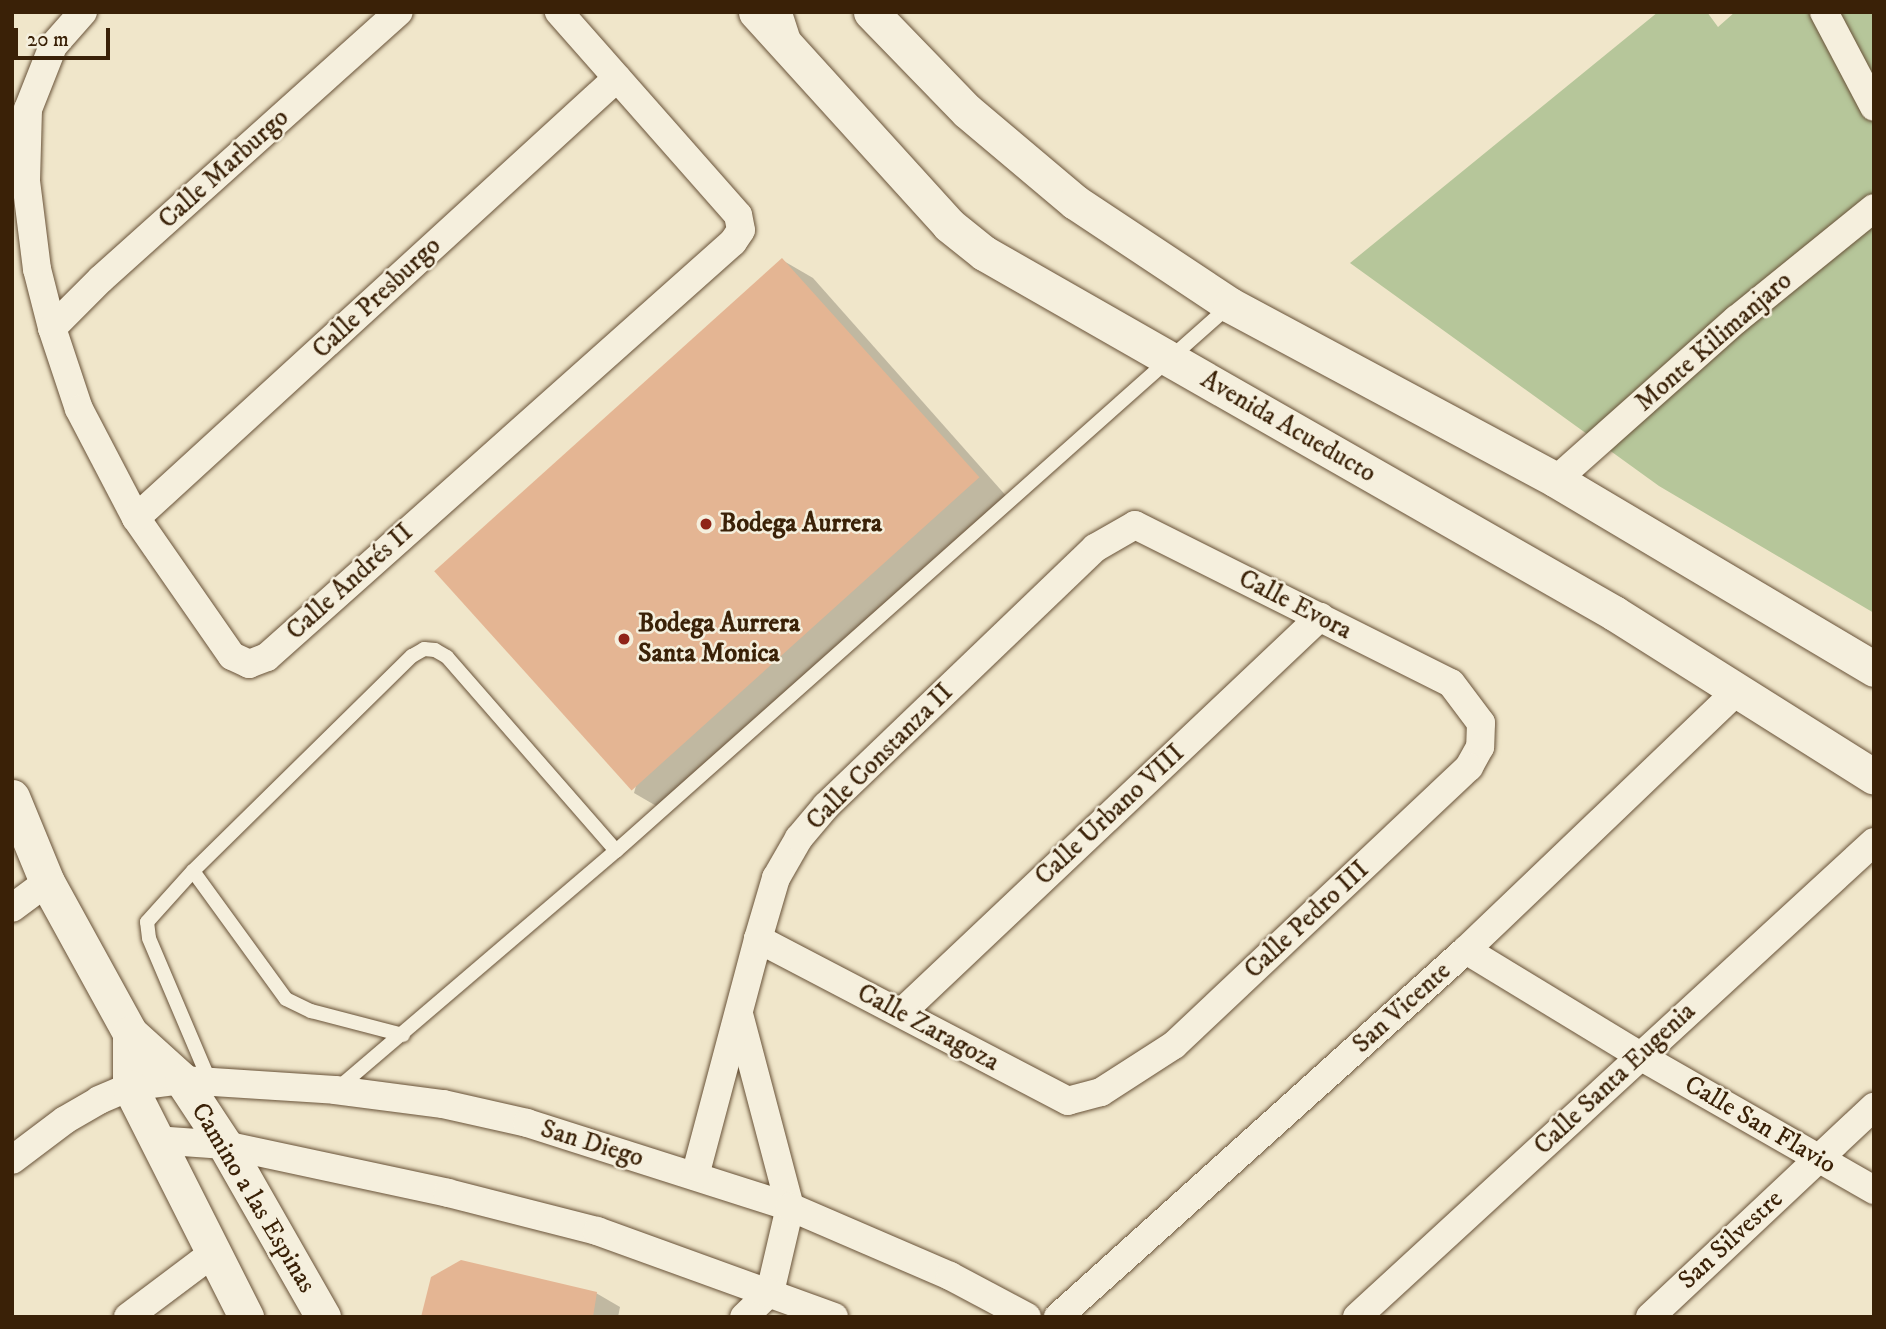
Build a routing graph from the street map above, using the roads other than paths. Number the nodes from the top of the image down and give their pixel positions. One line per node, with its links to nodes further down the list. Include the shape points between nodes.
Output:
1 (83, 12): 13 (street, Calle Andrés II, via 52,46 28,109 26,181 37,269)
2 (399, 12): 13 (street, Calle Marburgo)
3 (559, 12): 9 (street)
4 (756, 12): 8 (street, Avenida Acueducto)
5 (785, 12): 8 (lane)
6 (871, 12): 12 (street, via 967,111 1075,202)
7 (1824, 12): 10 (street)
8 (802, 64): 14 (street, Avenida Acueducto, via 949,225 984,254)
9 (617, 78): 16 (street, Calle Presburgo); 16 (street, Calle Andrés II, via 738,215 741,230 733,242 267,657 249,664 232,656)
10 (1874, 107)
11 (1874, 208): 15 (street, Monte Kilimanjaro, via 1737,319)
12 (1230, 306): 14 (lane); 15 (street)
13 (52, 328): 16 (street, Calle Andrés II, via 79,409)
14 (1170, 359): 20 (street, Avenida Acueducto, via 1614,613); 25 (lane)
15 (1556, 480): 19 (street)
16 (136, 518)
17 (1095, 548): 18 (street, Calle Evora, via 1135,525); 29 (street, Calle Constanza II, via 817,816 776,878)
18 (1320, 617): 21 (street, Calle Evora, via 1451,683); 32 (street, Calle Urbano VIII)
19 (1874, 669)
20 (1738, 690): 22 (street, Avenida Acueducto); 30 (street, San Vicente)
21 (1481, 723): 39 (street, Calle Pedro III, via 1480,747 1469,767 1174,1045)
22 (1874, 777)
23 (12, 797): 27 (street, Camino a las Espinas)
24 (1874, 842): 35 (street, Calle Santa Eugenia)
25 (616, 851): 26 (lane, via 447,657 424,649); 34 (lane)
26 (193, 870): 34 (lane, via 286,999 311,1011); 36 (lane, via 150,915 147,930)
27 (47, 882): 28 (street); 33 (street, Camino a las Espinas)
28 (12, 908)
29 (758, 939): 31 (street, Calle Constanza II); 32 (street, Calle Zaragoza)
30 (1466, 950): 35 (street, Calle San Flavio); 56 (street, San Vicente)
31 (738, 1012): 45 (street, Calle Constanza II); 47 (street)
32 (901, 1013): 39 (street, Calle Zaragoza, via 1068,1101)
33 (130, 1033): 36 (street, Camino a las Espinas); 37 (street, Camino a las Espinas)
34 (403, 1035): 38 (lane)
35 (1640, 1056): 43 (street, Calle San Flavio); 57 (street, Calle Santa Eugenia)
36 (196, 1081): 37 (street, San Diego); 38 (street, San Diego); 42 (street, Camino a las Espinas)
37 (130, 1087): 41 (street, Camino a las Espinas); 44 (street, San Diego, via 65,1120)
38 (335, 1090): 45 (street, San Diego, via 443,1104 527,1123)
39 (1101, 1092)
40 (1874, 1107): 43 (street, San Silvestre)
41 (155, 1140): 42 (street); 48 (street, Camino a las Espinas)
42 (225, 1145): 49 (street, via 597,1231); 52 (street, Camino a las Espinas)
43 (1818, 1158): 46 (street, Calle San Flavio); 58 (street, San Silvestre)
44 (12, 1160)
45 (695, 1176): 47 (street, San Diego)
46 (1874, 1190)
47 (790, 1207): 49 (street); 55 (street, San Diego, via 950,1276)
48 (212, 1254): 50 (street); 51 (street, Camino a las Espinas)
49 (770, 1292): 53 (street); 54 (street)
50 (128, 1317)
51 (246, 1317)
52 (323, 1317)
53 (744, 1317)
54 (834, 1317)
55 (1027, 1317)
56 (1058, 1317)
57 (1357, 1317)
58 (1650, 1317)

